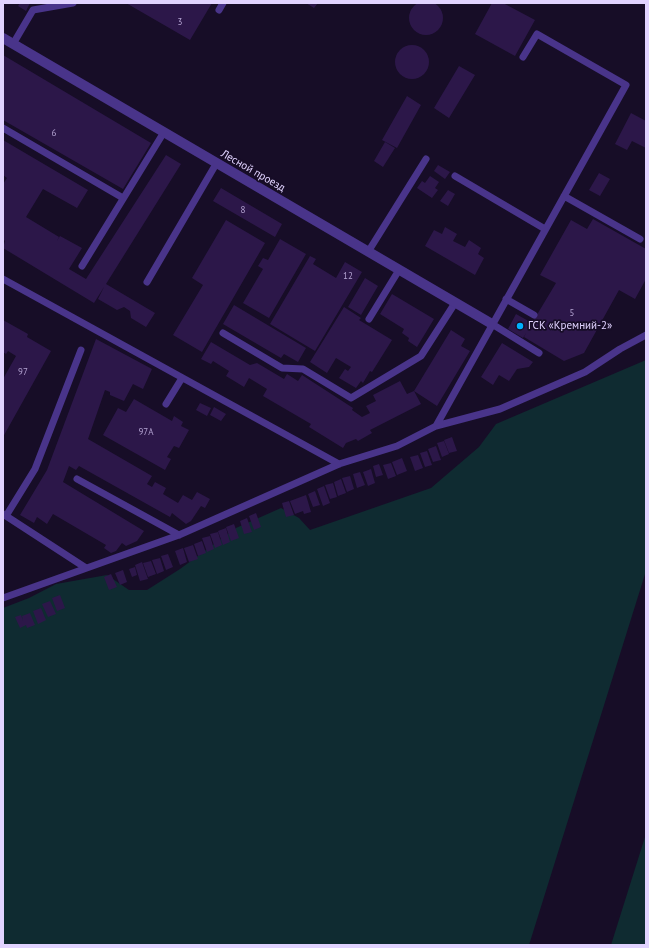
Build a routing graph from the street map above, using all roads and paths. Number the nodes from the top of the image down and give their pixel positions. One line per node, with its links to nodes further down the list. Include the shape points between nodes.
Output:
1 (73, 3): 3 (lane, via 33,10)
2 (3, 38): 3 (street, Лесной проезд)
3 (13, 44): 6 (street, Лесной проезд)
4 (523, 57): 10 (lane, via 537,34 626,85)
5 (3, 128): 11 (lane)
6 (164, 132): 8 (street, Лесной проезд); 11 (lane)
7 (426, 159): 14 (lane)
8 (216, 164): 14 (street, Лесной проезд); 18 (lane)
9 (455, 176): 12 (lane)
10 (564, 196): 12 (lane); 13 (lane)
11 (123, 198): 15 (lane)
12 (545, 229): 19 (lane)
13 (640, 239)
14 (368, 252): 16 (street, Лесной проезд)
15 (82, 266)
16 (399, 270): 20 (street, Лесной проезд); 22 (lane)
17 (3, 279): 28 (lane)
18 (146, 282)
19 (506, 299): 21 (lane); 23 (lane)
20 (455, 303): 23 (street, Лесной проезд); 24 (lane, via 421,356 351,398 303,369 282,368)
21 (534, 315)
22 (369, 319)
23 (492, 324): 27 (lane); 30 (lane)
24 (222, 333)
25 (646, 336): 30 (lane, via 620,349 585,372 500,409)
26 (81, 350): 33 (lane, via 35,469)
27 (539, 353)
28 (182, 378): 29 (lane); 31 (lane)
29 (166, 404)
30 (436, 426): 31 (lane, via 398,446)
31 (339, 464): 34 (lane)
32 (77, 479): 34 (lane)
33 (5, 515): 35 (lane)
34 (179, 535): 35 (lane)
35 (86, 568): 36 (lane)
36 (3, 598)

